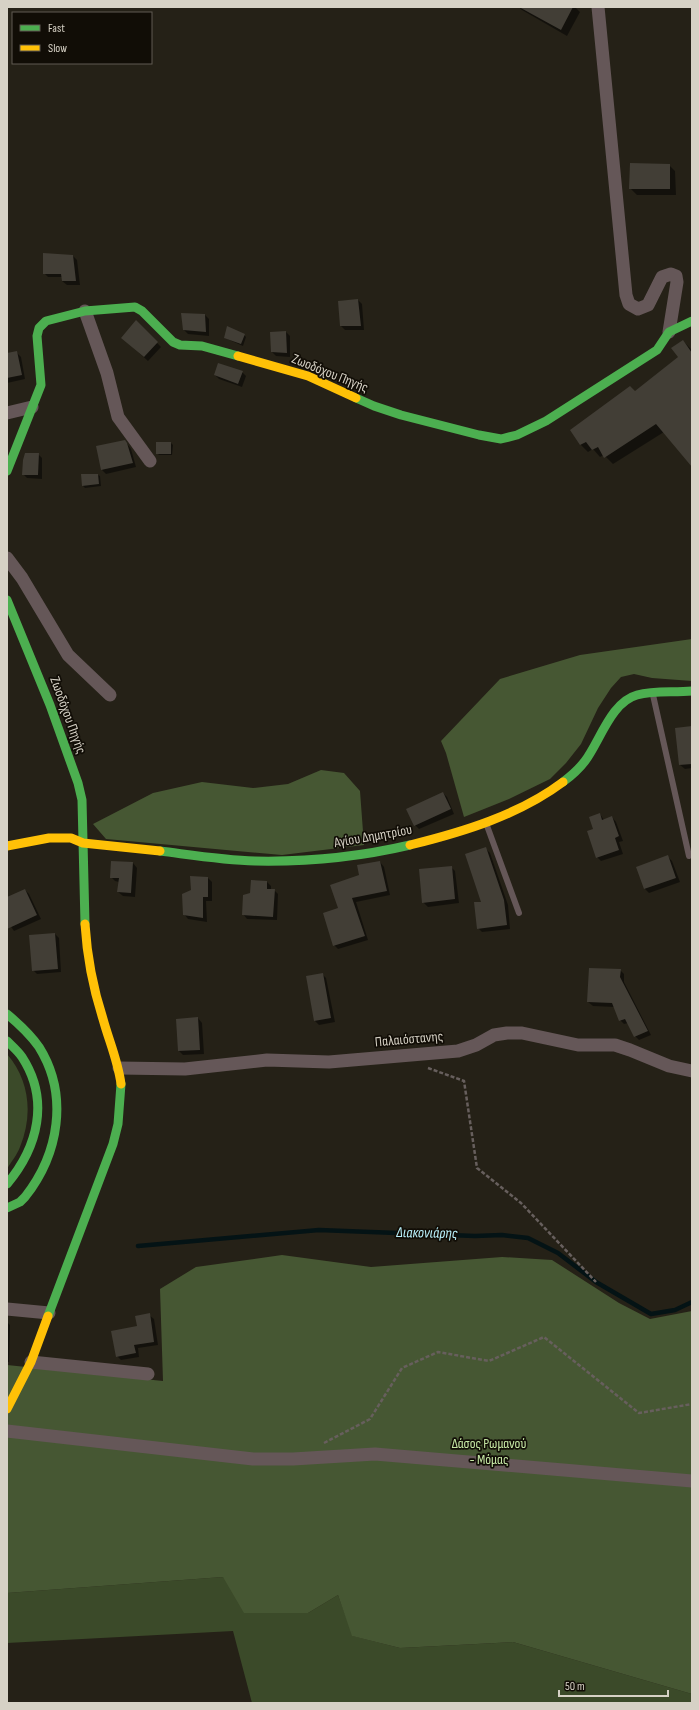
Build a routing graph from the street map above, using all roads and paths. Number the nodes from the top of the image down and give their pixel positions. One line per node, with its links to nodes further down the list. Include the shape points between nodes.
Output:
1 (598, 7): 4 (street, via 626,295 629,304 638,309 648,305 662,277 671,274 676,276)
2 (85, 312): 4 (main road, Ζωοδόχου Πηγής, via 135,307 180,345 202,346 308,376 374,406 401,415 501,439 517,435 546,421 657,350); 5 (main road, Ζωοδόχου Πηγής, via 46,321 39,328 37,336 41,381); 7 (street, via 107,373 118,418)
3 (692, 321): 4 (main road)
4 (669, 332)
5 (32, 407): 6 (street); 8 (main road, Ζωοδόχου Πηγής)
6 (7, 413)
7 (150, 461)
8 (7, 471)
9 (7, 558): 13 (street, via 68,654)
10 (7, 600): 15 (main road, Ζωοδόχου Πηγής, via 50,705 78,783 83,809)
11 (692, 691): 12 (main road, Αγίου Δημητρίου)
12 (653, 693): 14 (main road, Αγίου Δημητρίου, via 636,696 624,702 584,762 562,783 531,802); 17 (lane)
13 (110, 694)
14 (486, 822): 15 (main road, Αγίου Δημητρίου, via 409,845 289,861 247,860); 18 (lane)
15 (83, 843): 16 (main road, Αγίου Δημητρίου, via 71,838 49,838); 22 (main road, Ζωοδόχου Πηγής, via 86,940 91,973)
16 (7, 846)
17 (689, 856)
18 (519, 913)
19 (7, 1014): 25 (main road, via 23,1028 45,1057 55,1083 59,1122 46,1164 23,1199)
20 (7, 1041): 24 (main road, via 23,1059 30,1073 38,1114 31,1149)
21 (427, 1067): 26 (path, via 464,1081 477,1168 521,1203)
22 (119, 1068): 23 (street, Παλαιόστανης, via 185,1069 267,1060 329,1062 458,1051 494,1035 522,1032 578,1045 615,1045 669,1066); 28 (main road, Ζωοδόχου Πηγής, via 121,1107 116,1131)
23 (692, 1071)
24 (7, 1184)
25 (7, 1208)
26 (596, 1282)
27 (7, 1309): 28 (street)
28 (49, 1313): 29 (main road, Ζωοδόχου Πηγής)
29 (30, 1362): 30 (street); 32 (main road, Ζωοδόχου Πηγής)
30 (148, 1374)
31 (692, 1404): 34 (path, via 639,1413 544,1337 489,1360 438,1352 402,1368 370,1420)
32 (7, 1409)
33 (7, 1431): 35 (street, via 253,1458 293,1459 375,1454)
34 (321, 1444)
35 (692, 1481)

